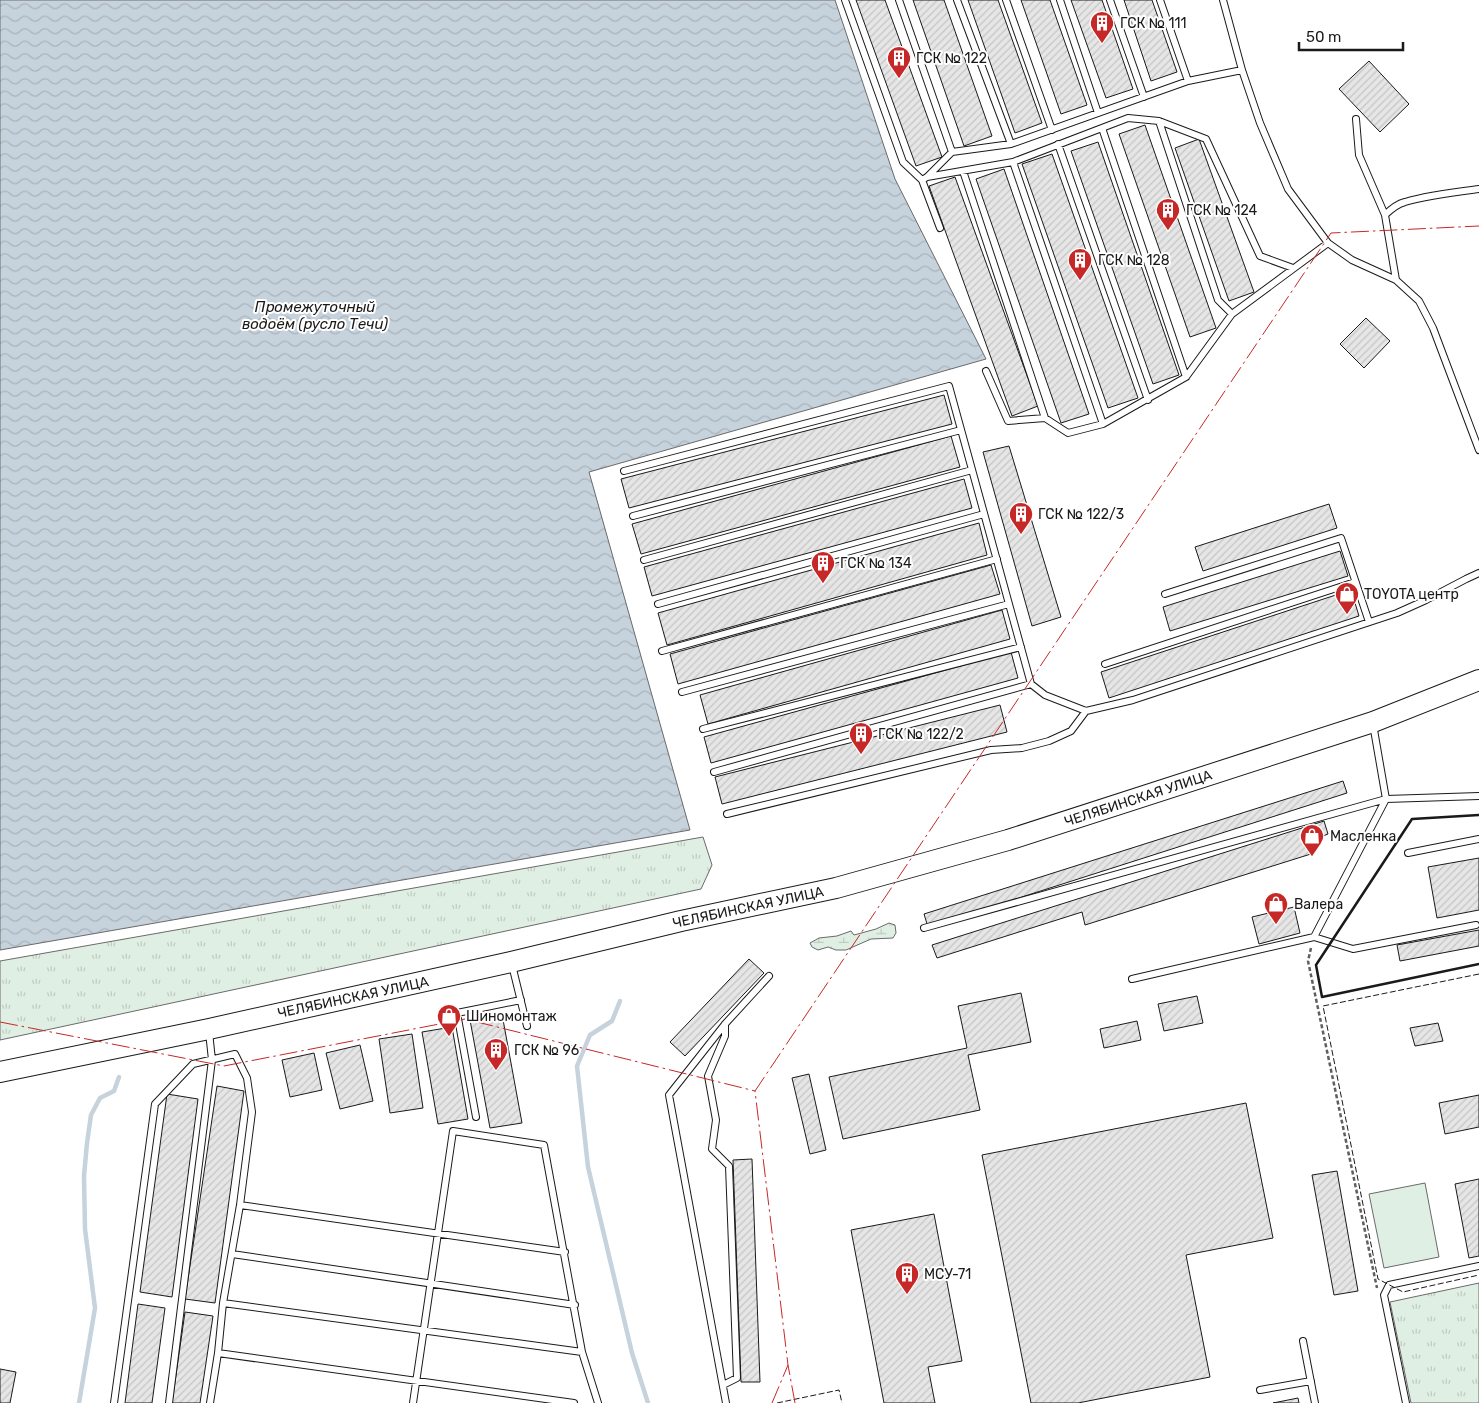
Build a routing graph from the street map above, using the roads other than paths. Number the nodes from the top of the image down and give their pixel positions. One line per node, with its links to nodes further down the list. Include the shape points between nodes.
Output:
1 (846, 0): 22 (lane, via 903,162)
2 (899, 0): 19 (lane)
3 (957, 0): 17 (lane)
4 (1006, 0): 16 (lane)
5 (1060, 0): 12 (lane)
6 (1110, 0): 11 (lane)
7 (1160, 0): 10 (lane)
8 (1223, 0): 9 (lane)
9 (1242, 70): 10 (lane); 26 (lane, via 1288,189)
10 (1188, 80): 11 (lane)
11 (1144, 96): 12 (lane)
12 (1098, 113): 16 (lane)
13 (1356, 120): 24 (lane, via 1359,155)
14 (1159, 121): 15 (lane, via 1128,118); 27 (lane, via 1206,139 1260,256); 29 (lane, via 1218,300)
15 (1102, 128): 18 (lane); 31 (lane)
16 (1052, 130): 17 (lane)
17 (1011, 144): 19 (lane)
18 (1058, 144): 20 (lane); 32 (lane)
19 (952, 152): 22 (lane)
20 (1013, 162): 21 (lane); 34 (lane)
21 (963, 171): 22 (lane); 33 (lane)
22 (925, 179): 25 (lane)
23 (1479, 189): 24 (lane, via 1403,202)
24 (1385, 214): 28 (lane)
25 (940, 228)
26 (1328, 243): 27 (lane); 28 (lane, via 1352,260)
27 (1293, 268): 29 (lane)
28 (1396, 280): 36 (lane, via 1419,301 1433,328)
29 (1232, 314): 31 (lane)
30 (986, 371): 33 (lane, via 1008,421)
31 (1186, 377): 32 (lane)
32 (1148, 400): 34 (lane)
33 (1045, 418): 34 (lane, via 1068,433)
34 (1103, 424)
35 (961, 430): 37 (lane); 38 (lane, via 949,386); 40 (lane)
36 (1479, 450)
37 (972, 470): 39 (lane); 42 (lane)
38 (624, 471)
39 (984, 514): 41 (lane); 46 (lane)
40 (633, 516)
41 (997, 559): 47 (lane); 50 (lane)
42 (644, 560)
43 (1479, 573): 48 (lane, via 1397,613)
44 (1355, 582): 45 (lane, via 1341,538); 48 (lane); 51 (lane)
45 (1165, 594)
46 (658, 604)
47 (1009, 604): 49 (lane); 54 (lane)
48 (1369, 622): 55 (lane, via 1133,700)
49 (1021, 647): 53 (lane); 57 (lane)
50 (662, 651)
51 (1105, 664)
52 (1479, 680): 56 (main road, ЧЕЛЯБИНСКАЯ УЛИЦА)
53 (1031, 684): 55 (lane, via 1045,695); 58 (lane)
54 (682, 692)
55 (1086, 711): 61 (lane, via 1071,731 1040,744 991,750)
56 (1373, 722): 60 (lane); 67 (main road, ЧЕЛЯБИНСКАЯ УЛИЦА, via 1008,840 865,880)
57 (703, 728)
58 (714, 772)
59 (1479, 796): 60 (lane)
60 (1386, 799): 65 (lane); 66 (lane)
61 (728, 814)
62 (1479, 839): 63 (lane)
63 (1408, 854)
64 (1476, 925): 66 (lane, via 1353,949)
65 (924, 928)
66 (1314, 937): 69 (lane)
67 (511, 962): 70 (lane); 73 (main road, ЧЕЛЯБИНСКАЯ УЛИЦА)
68 (770, 976): 71 (lane)
69 (1132, 979)
70 (521, 1000): 72 (lane); 76 (lane, via 457,1013)
71 (725, 1024): 91 (lane, via 725,1036 708,1076 716,1120 712,1149 729,1166 737,1378); 91 (lane, via 670,1095)
72 (527, 1026)
73 (209, 1029): 74 (lane); 75 (main road, ЧЕЛЯБИНСКАЯ УЛИЦА)
74 (212, 1060): 77 (lane, via 235,1054 247,1078 252,1112); 93 (lane, via 193,1064 155,1104); 94 (lane)
75 (0, 1072)
76 (476, 1117)
77 (240, 1205): 78 (lane); 80 (lane)
78 (438, 1234): 79 (lane); 79 (lane, via 453,1131 544,1145); 82 (lane)
79 (565, 1252): 84 (lane)
80 (232, 1254): 82 (lane); 83 (lane)
81 (1479, 1266): 101 (lane, via 1389,1285 1384,1295)
82 (430, 1283): 84 (lane); 85 (lane)
83 (223, 1303): 85 (lane); 88 (lane)
84 (575, 1305): 87 (lane)
85 (423, 1330): 87 (lane); 89 (lane)
86 (1303, 1341): 90 (lane)
87 (582, 1352): 98 (lane)
88 (218, 1353): 89 (lane); 95 (lane)
89 (416, 1381): 96 (lane); 97 (lane)
90 (1310, 1381): 92 (lane); 100 (lane)
91 (723, 1385): 99 (lane)
92 (1260, 1390)
93 (114, 1403)
94 (169, 1403)
95 (210, 1403)
96 (412, 1403)
97 (574, 1403)
98 (598, 1403)
99 (726, 1403)
100 (1315, 1403)
101 (1406, 1403)

